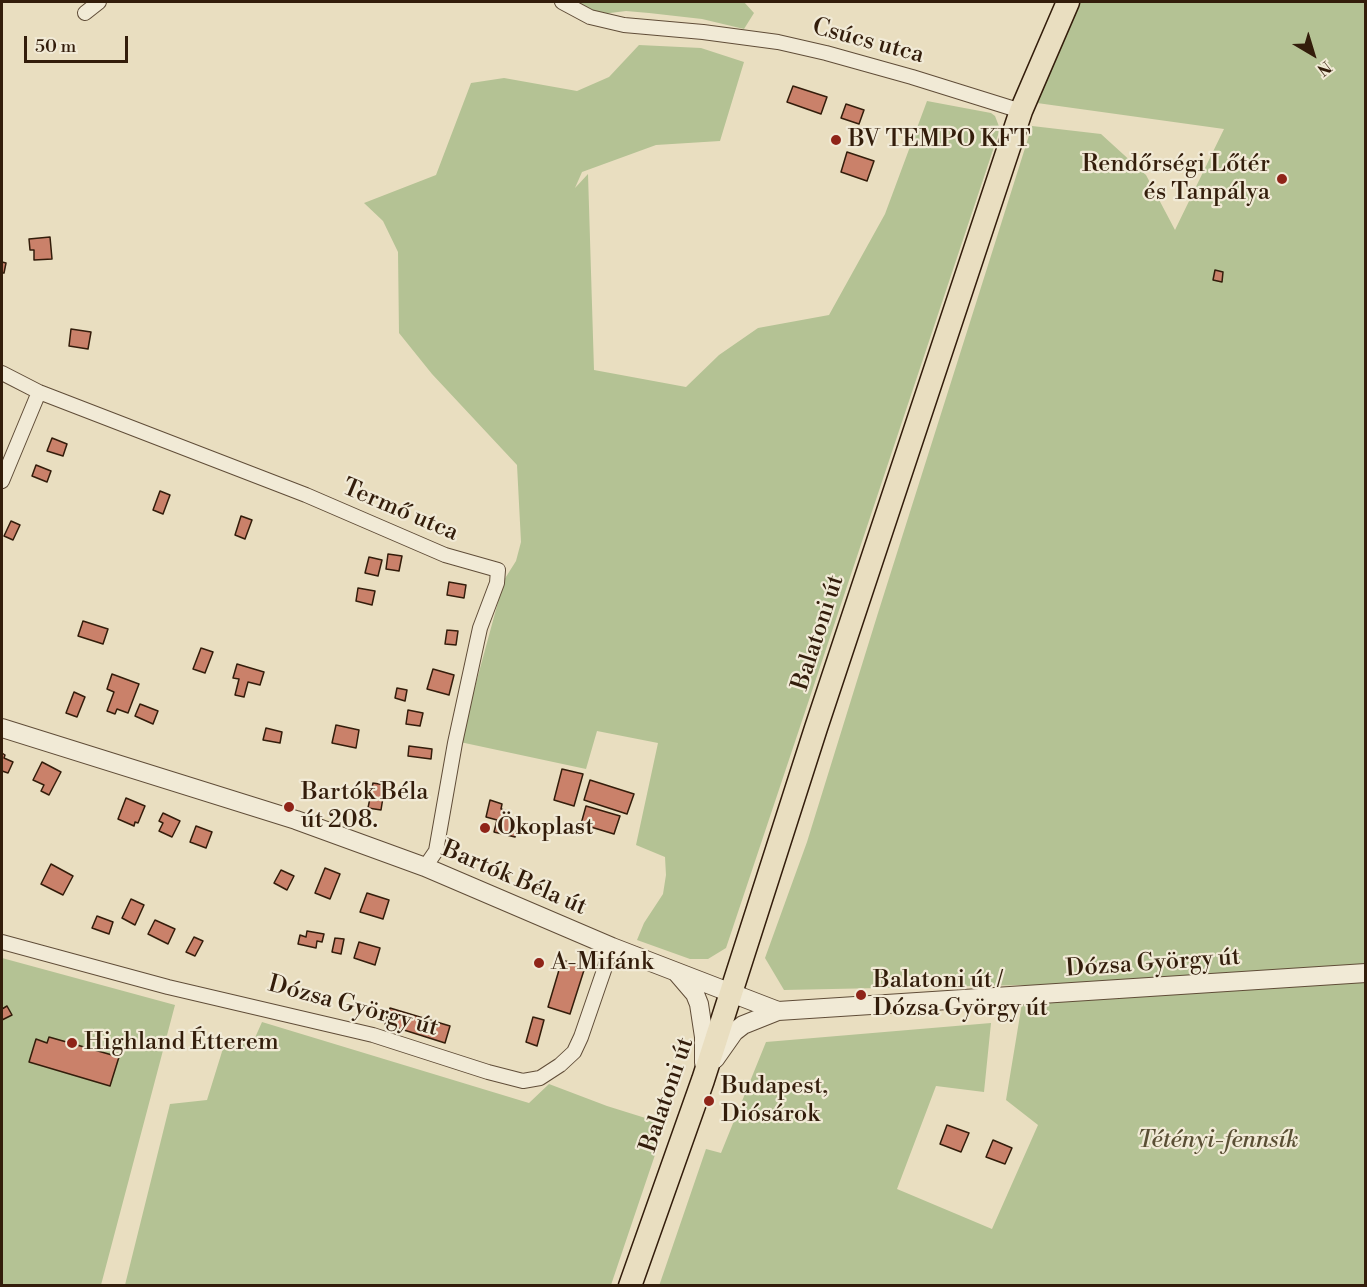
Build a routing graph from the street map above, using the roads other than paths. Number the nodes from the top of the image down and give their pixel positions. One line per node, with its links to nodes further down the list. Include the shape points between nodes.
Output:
1 (99, 2): 4 (street)
2 (562, 2): 5 (street, Csúcs utca, via 590,17 624,25 767,41 826,53)
3 (1068, 2): 5 (main road, Balatoni út)
4 (85, 13)
5 (1020, 111): 15 (main road, Balatoni út)
6 (2, 373): 7 (street, Termő utca)
7 (39, 392): 8 (street); 10 (street, Termő utca, via 306,495 445,555 498,570 480,628 436,851)
8 (2, 481)
9 (2, 728): 10 (street, Bartók Béla út, via 296,820)
10 (425, 867): 12 (street, Bartók Béla út)
11 (2, 942): 12 (street, Dózsa György út, via 168,987 373,1035 523,1081 540,1078 574,1052)
12 (612, 946): 13 (street, Bartók Béla út)
13 (676, 971): 15 (street, Bartók Béla út); 17 (street, via 699,1004 704,1037)
14 (1365, 973): 16 (street, Dózsa György út)
15 (731, 992): 16 (street, Dózsa György út); 17 (main road, Balatoni út)
16 (778, 1011): 17 (street, via 734,1032)
17 (703, 1080): 18 (main road, Balatoni út)
18 (630, 1286)

